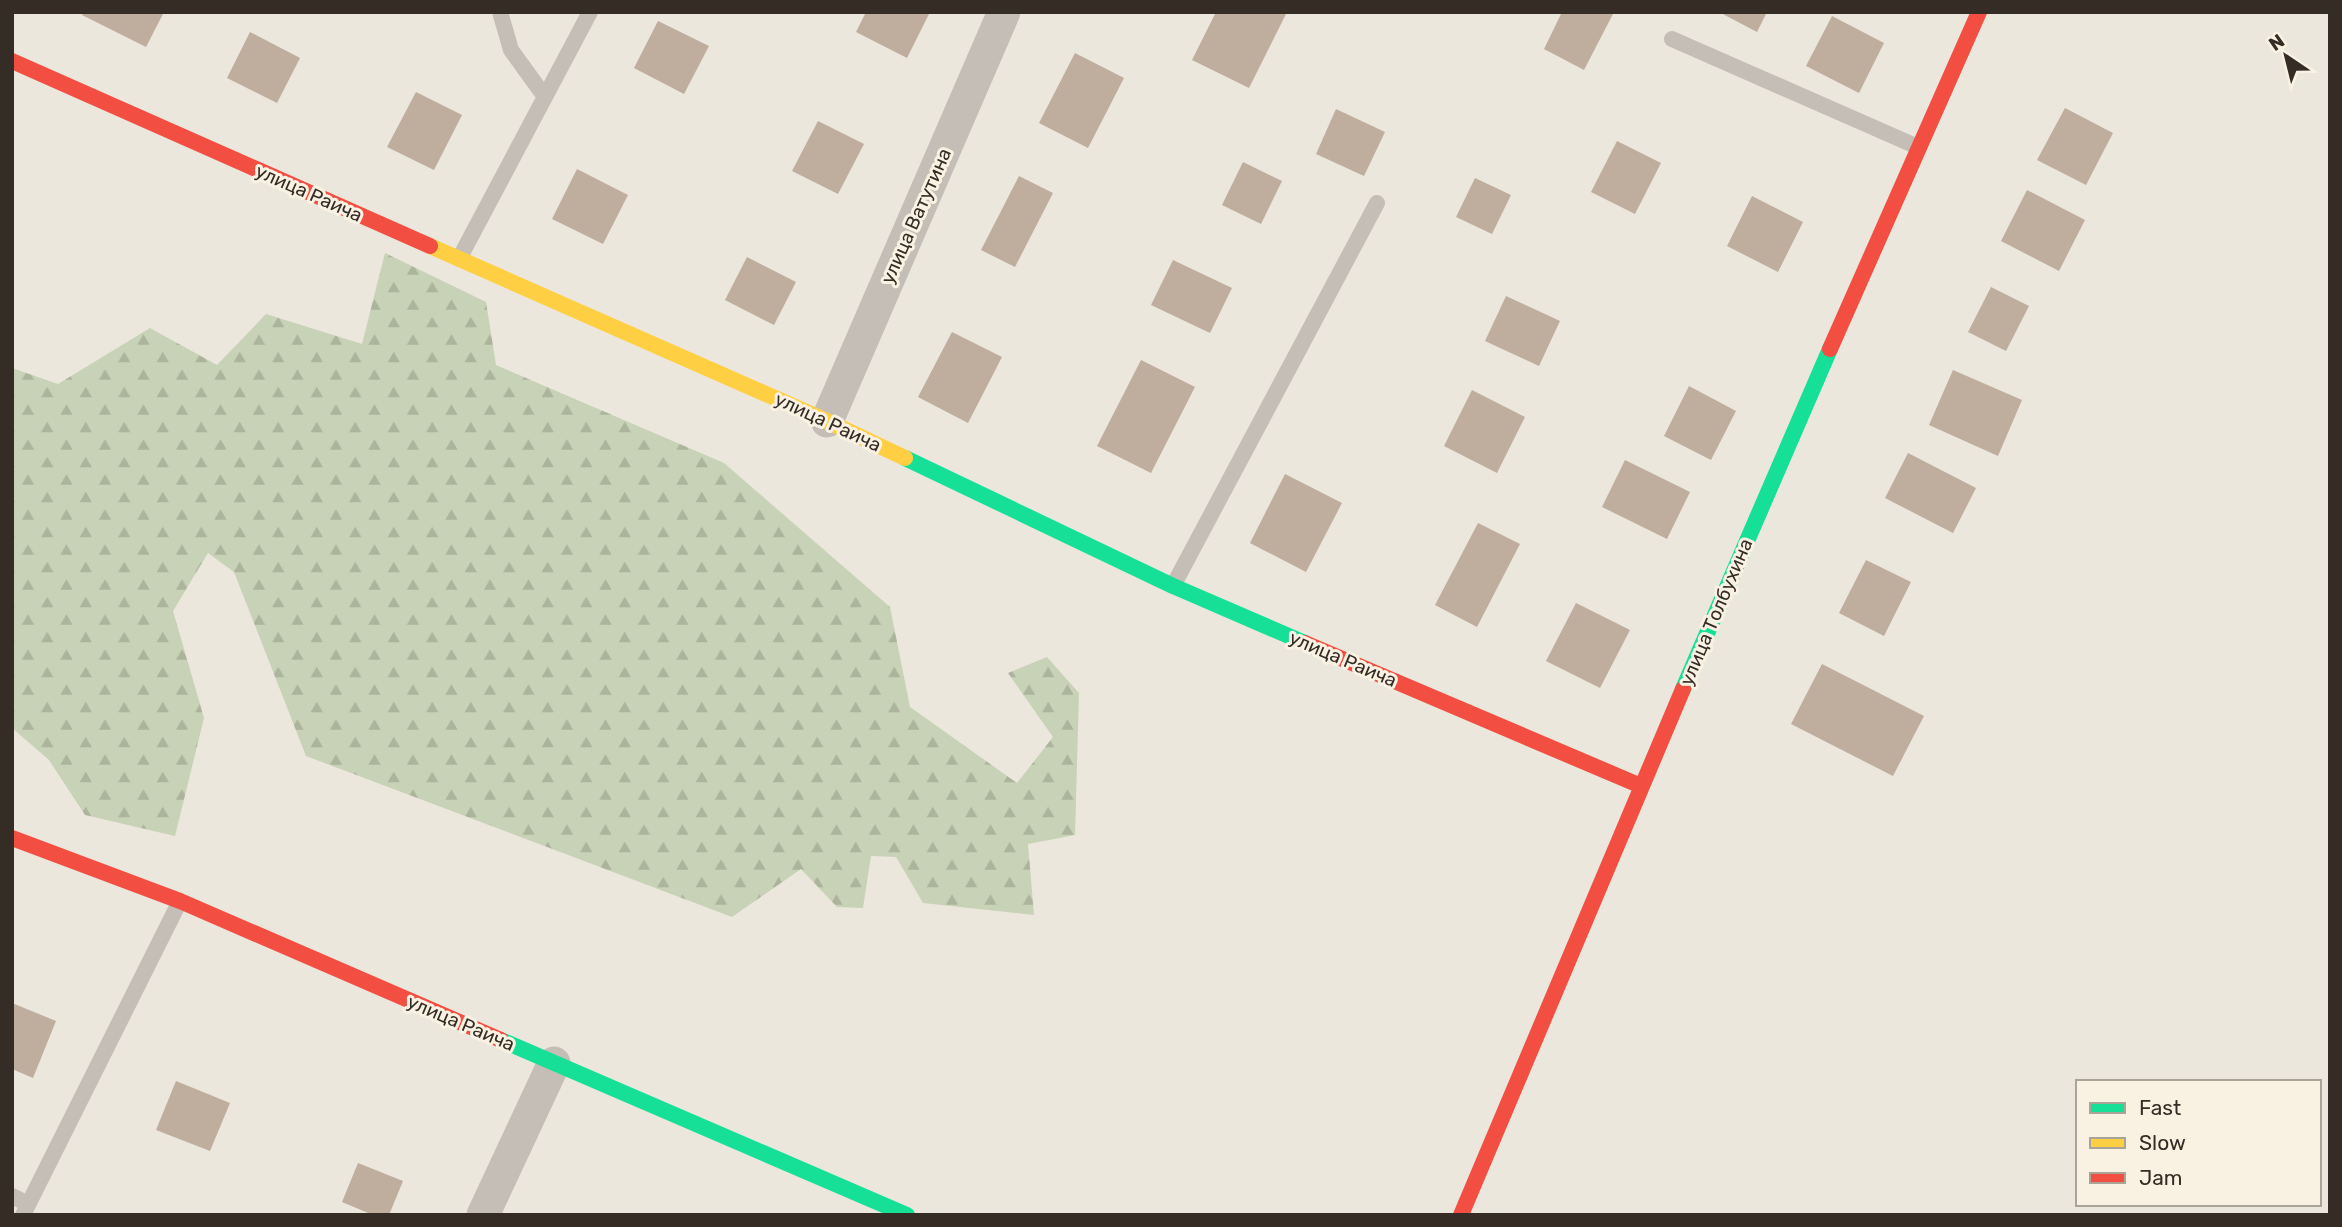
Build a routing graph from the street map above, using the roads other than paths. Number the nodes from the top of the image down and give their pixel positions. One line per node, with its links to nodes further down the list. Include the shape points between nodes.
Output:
1 (500, 12): 7 (lane, via 511,50)
2 (590, 12): 7 (lane)
3 (1004, 12): 11 (street, улица Ватутина)
4 (1979, 12): 8 (street, улица Толбухина)
5 (1672, 40): 8 (lane)
6 (12, 61): 10 (street, улица Раича)
7 (545, 97): 10 (lane)
8 (1918, 147): 13 (street, улица Толбухина)
9 (1377, 202): 12 (lane)
10 (459, 259): 11 (street, улица Раича)
11 (827, 421): 12 (street, улица Раича)
12 (1174, 586): 13 (street, улица Раича)
13 (1641, 786): 21 (street, улица Толбухина)
14 (12, 838): 15 (street, улица Раича)
15 (180, 901): 16 (street, улица Раича); 18 (lane)
16 (554, 1063): 19 (street, улица Раича); 20 (street)
17 (12, 1196): 18 (lane)
18 (26, 1209)
19 (899, 1213)
20 (483, 1215)
21 (1461, 1215)

